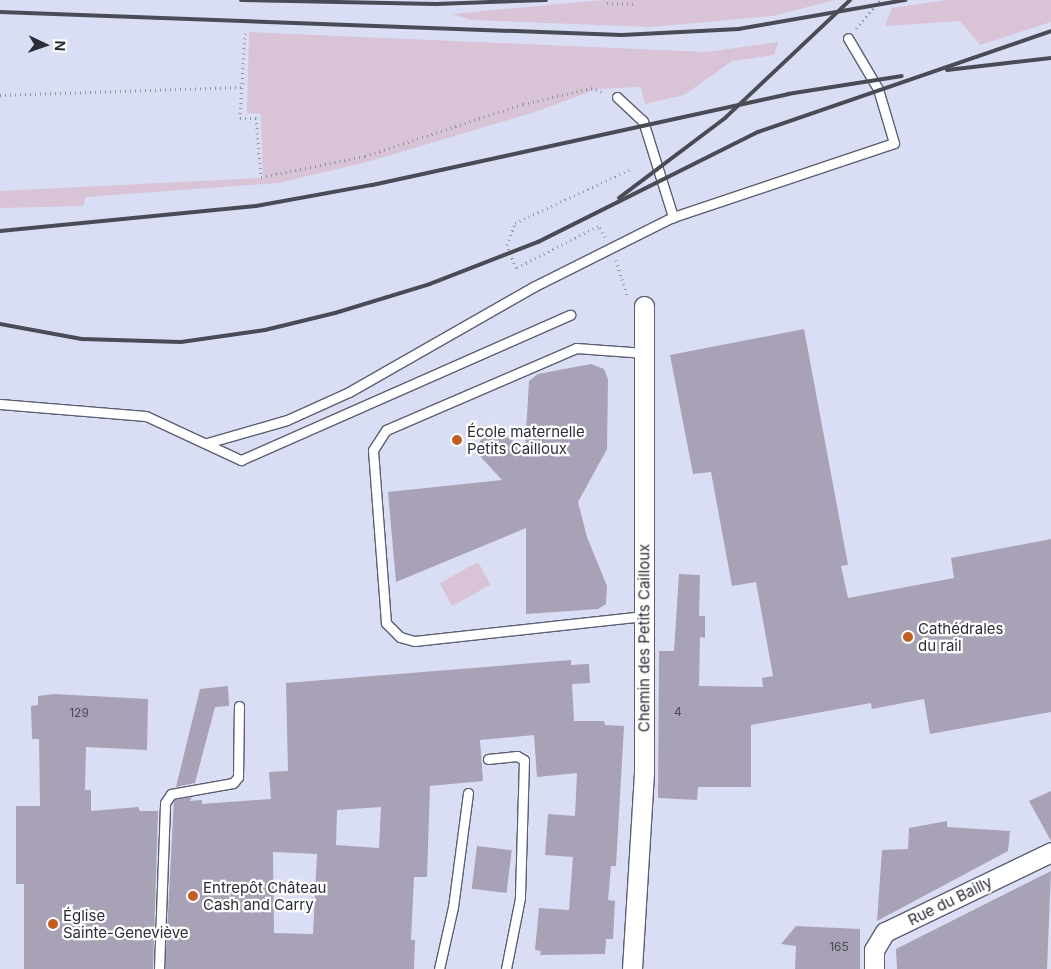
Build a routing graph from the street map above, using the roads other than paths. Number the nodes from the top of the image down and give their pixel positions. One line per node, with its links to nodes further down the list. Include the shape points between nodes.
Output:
1 (848, 38): 3 (lane, via 878,89 894,143)
2 (617, 97): 3 (lane, via 643,121)
3 (673, 217): 8 (lane, via 474,320 349,392 287,420)
4 (644, 306): 6 (street, Chemin des Petits Cailloux)
5 (570, 316): 8 (lane, via 241,460)
6 (645, 353): 9 (street, Chemin des Petits Cailloux); 9 (lane, via 576,348 386,430 373,450 386,623 400,637 414,641)
7 (0, 404): 8 (lane, via 146,416)
8 (206, 443)
9 (644, 616): 17 (street, Chemin des Petits Cailloux, via 644,771)
10 (239, 706): 14 (lane, via 238,777 233,783 171,794 165,803)
11 (488, 759): 16 (lane, via 517,756 524,760 520,898)
12 (468, 793): 15 (lane, via 452,907)
13 (1051, 852): 18 (street, Rue du Bailly, via 886,932 874,950)
14 (159, 969)
15 (439, 969)
16 (506, 969)
17 (632, 969)
18 (874, 969)

